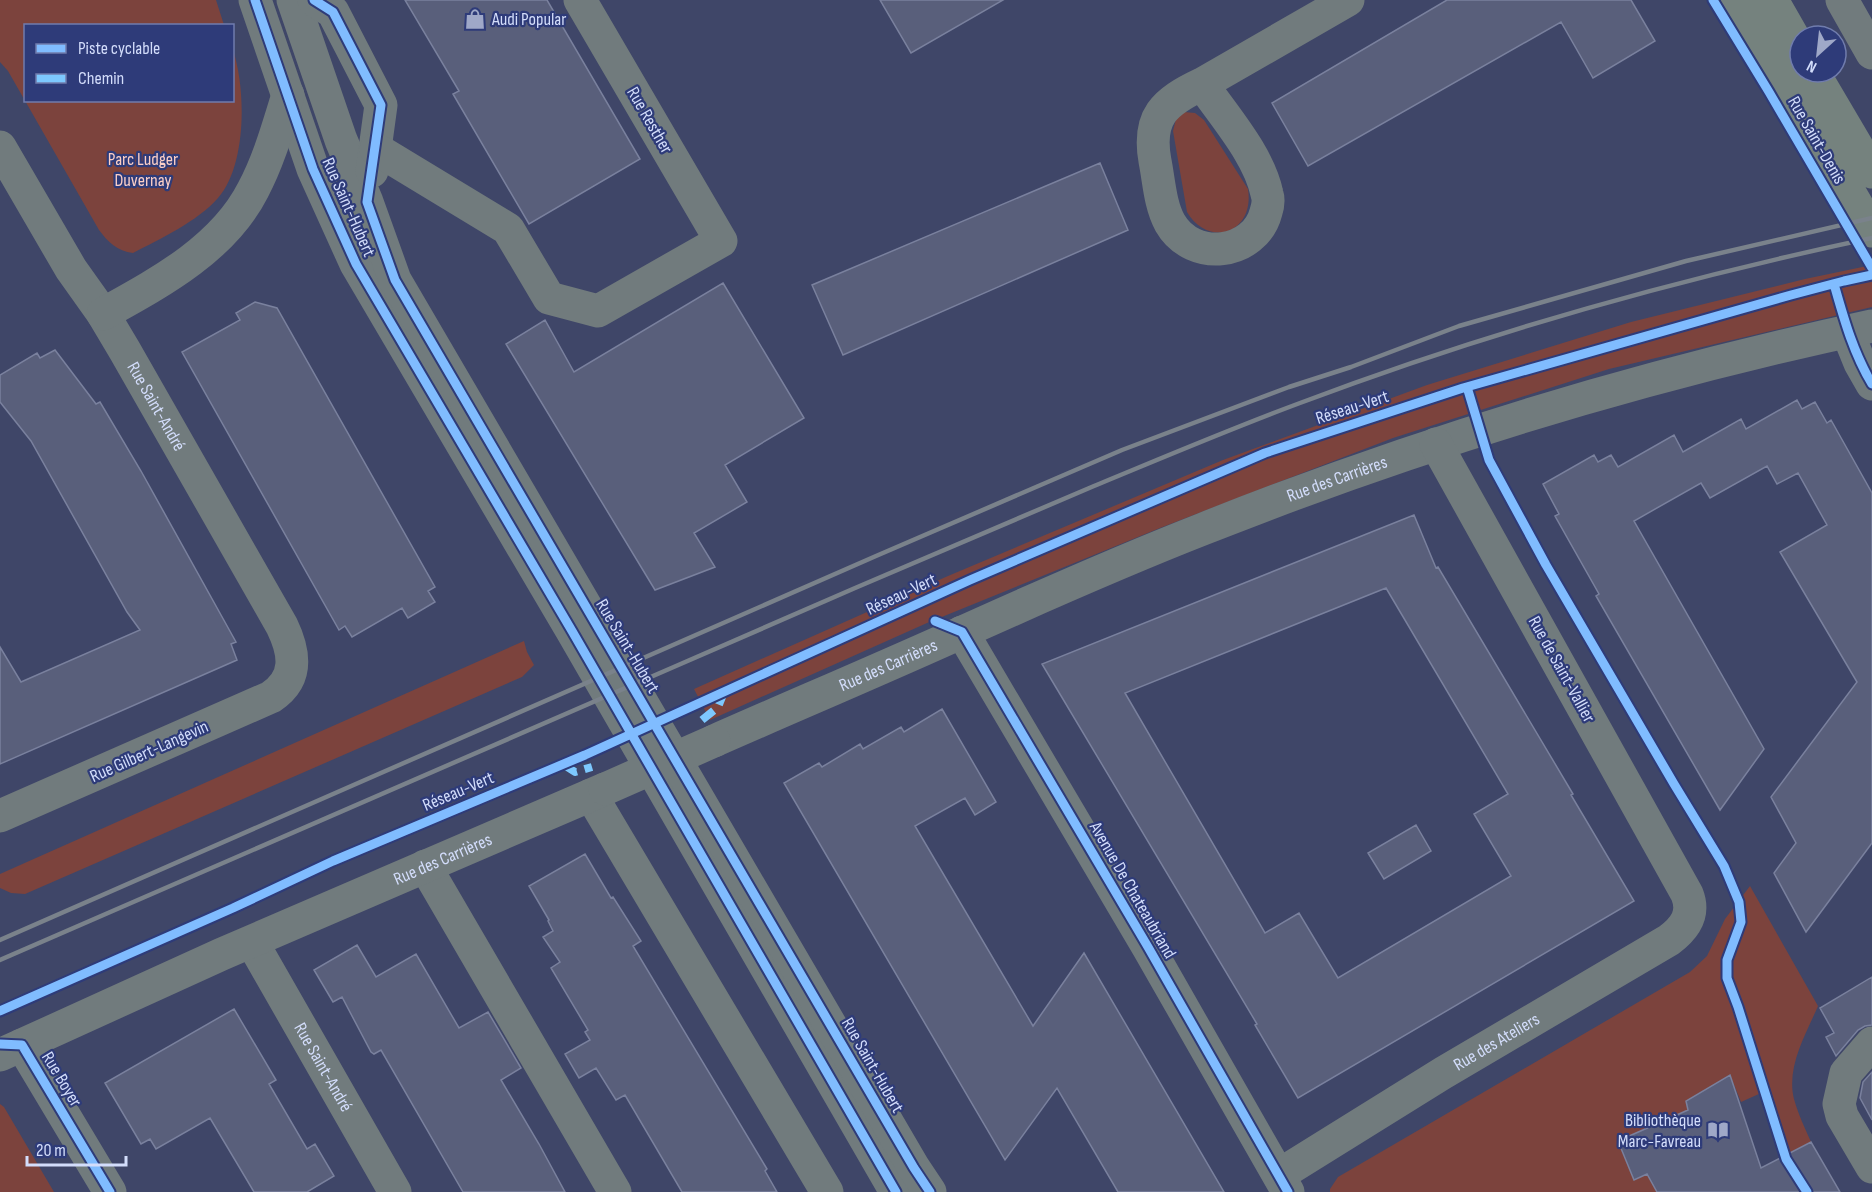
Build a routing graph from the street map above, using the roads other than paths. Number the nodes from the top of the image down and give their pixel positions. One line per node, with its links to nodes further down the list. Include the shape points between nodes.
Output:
1 (255, 0): 13 (street, Rue Saint-Hubert)
2 (293, 0): 17 (street, Rue Saint-Hubert, via 341,140)
3 (314, 0): 15 (street, via 333,12 381,105)
4 (580, 0): 15 (street, Rue Resther, via 721,241 598,311 549,298 508,229)
5 (1348, 0): 11 (street)
6 (1737, 0): 18 (main road, Rue Saint-Denis)
7 (1772, 0): 9 (main road)
8 (1842, 0): 10 (street)
9 (1788, 28)
10 (1872, 52)
11 (1202, 84): 11 (street, via 1167,104 1159,114 1154,126 1154,154 1170,224 1195,245 1227,249 1259,229 1268,196 1245,145)
12 (1820, 84): 16 (main road, Rue Saint-Denis)
13 (288, 95): 19 (street, via 253,191 225,231 188,263); 38 (street, Rue Saint-Hubert, via 313,169 356,264)
14 (0, 147): 19 (street, Rue Saint-André, via 71,269)
15 (376, 149): 17 (street)
16 (1872, 172)
17 (367, 202): 39 (street, Rue Saint-Hubert, via 396,280)
18 (1872, 231)
19 (103, 314): 24 (street, Rue Saint-André, via 282,626 292,652)
20 (1863, 328): 21 (street, via 1860,363); 22 (street, Rue des Carrières, via 1660,377)
21 (1872, 384)
22 (1436, 444): 23 (street, Rue des Carrières, via 1204,528); 28 (street, Rue de Saint-Vallier)
23 (962, 632): 25 (street, Rue des Carrières, bridge); 33 (street, Avenue De Chateaubriand)
24 (289, 675): 26 (street, Rue Gilbert-Langevin, via 271,697)
25 (598, 792): 27 (street, Rue des Carrières); 37 (street)
26 (0, 816)
27 (425, 866): 29 (street, Rue des Carrières); 36 (street)
28 (1687, 894): 33 (street, Rue des Ateliers, via 1691,903 1688,917 1669,940 1443,1073)
29 (252, 942): 31 (street, Rue des Carrières); 35 (street, Rue Saint-André)
30 (1872, 1043): 32 (street, via 1846,1073 1839,1104)
31 (11, 1050): 34 (street, Rue Boyer)
32 (1872, 1167)
33 (1283, 1184)
34 (110, 1192)
35 (395, 1192)
36 (615, 1192)
37 (827, 1192)
38 (896, 1192)
39 (930, 1192)

